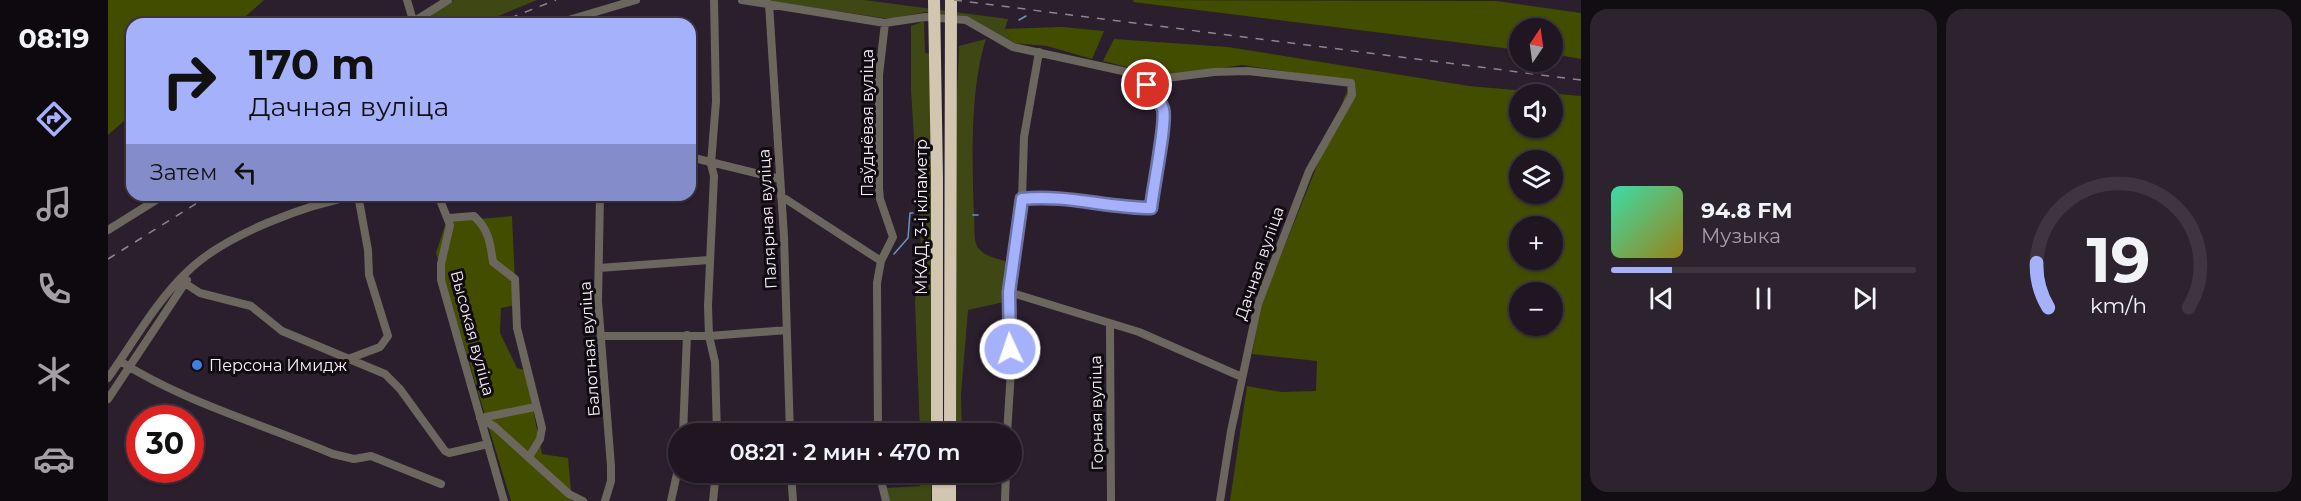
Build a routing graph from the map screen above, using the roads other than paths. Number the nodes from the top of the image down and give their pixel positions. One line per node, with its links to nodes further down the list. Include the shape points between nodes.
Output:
1 (407, 0): 9 (street)
2 (448, 0): 10 (street)
3 (636, 0): 11 (street)
4 (714, 0): 16 (street, via 716,100)
5 (742, 0): 8 (street)
6 (934, 0): 49 (highway, МКАД, 3-і кіламетр)
7 (951, 0): 50 (highway, МКАД, 3-і кіламетр)
8 (769, 4): 12 (street); 17 (street, Палярная вуліца)
9 (411, 18)
10 (420, 18)
11 (575, 18)
12 (885, 23): 13 (street, via 925,17 966,20 1006,44); 28 (street, Паўднёвая вуліца, via 879,75 879,188 893,237)
13 (1040, 52): 14 (street); 19 (street, via 1024,137)
14 (1139, 75): 19 (street, via 1157,98 1164,118 1151,208 1114,207 1043,196); 40 (street, Дачная вуліца, via 1168,80 1248,71 1352,83 1352,95 1309,171 1261,294)
15 (696, 159): 16 (street)
16 (711, 164): 17 (street); 27 (street, via 714,176)
17 (780, 179): 18 (street, Палярная вуліца)
18 (781, 196): 28 (street); 33 (street, Палярная вуліца)
19 (1022, 199): 31 (street)
20 (154, 201): 26 (street)
21 (327, 201): 30 (street, via 282,218 202,261)
22 (359, 201): 37 (street, via 369,275 388,336 380,347)
23 (441, 201): 25 (street)
24 (600, 201): 29 (street, Балотная вуліца)
25 (449, 218): 43 (street, via 474,216 489,236 493,262 515,279 517,328); 44 (street, Высокая вуліца, via 441,280)
26 (108, 230)
27 (709, 260): 29 (street); 36 (street)
28 (881, 261): 48 (street, Паўднёвая вуліца, via 877,284)
29 (599, 268): 35 (street, Балотная вуліца)
30 (182, 282): 37 (street, via 200,293 251,306 282,332); 38 (street); 39 (street)
31 (1009, 292): 32 (street); 51 (street)
32 (1110, 325): 40 (street, via 1139,332); 72 (street, Горная вуліца)
33 (787, 330): 36 (street); 47 (street, Палярная вуліца)
34 (687, 335): 35 (street); 36 (street); 45 (street)
35 (601, 336): 64 (street, Балотная вуліца, via 611,466)
36 (710, 336): 46 (street)
37 (351, 358): 52 (street, via 391,379 446,452)
38 (120, 361): 39 (street); 41 (street)
39 (129, 367): 42 (street); 61 (street, via 333,454 354,459 371,456)
40 (1242, 377): 73 (street, Дачная вуліца)
41 (108, 378)
42 (108, 399)
43 (535, 407): 44 (street); 53 (street, via 542,434)
44 (480, 418): 52 (street, Высокая вуліца); 53 (street)
45 (683, 423)
46 (717, 423)
47 (790, 423)
48 (878, 423)
49 (938, 423)
50 (950, 423)
51 (1008, 423)
52 (488, 444): 62 (street, Высокая вуліца)
53 (529, 457): 63 (street, via 569,494)
54 (675, 483): 65 (street)
55 (715, 483): 66 (street)
56 (792, 483): 67 (street)
57 (882, 483): 68 (street)
58 (938, 483): 69 (highway)
59 (950, 483): 70 (highway)
60 (1006, 483): 71 (street)
61 (441, 484)
62 (504, 501)
63 (583, 501)
64 (605, 501)
65 (671, 501)
66 (713, 501)
67 (793, 501)
68 (886, 501)
69 (938, 501)
70 (950, 501)
71 (1005, 501)
72 (1111, 501)
73 (1220, 501)

